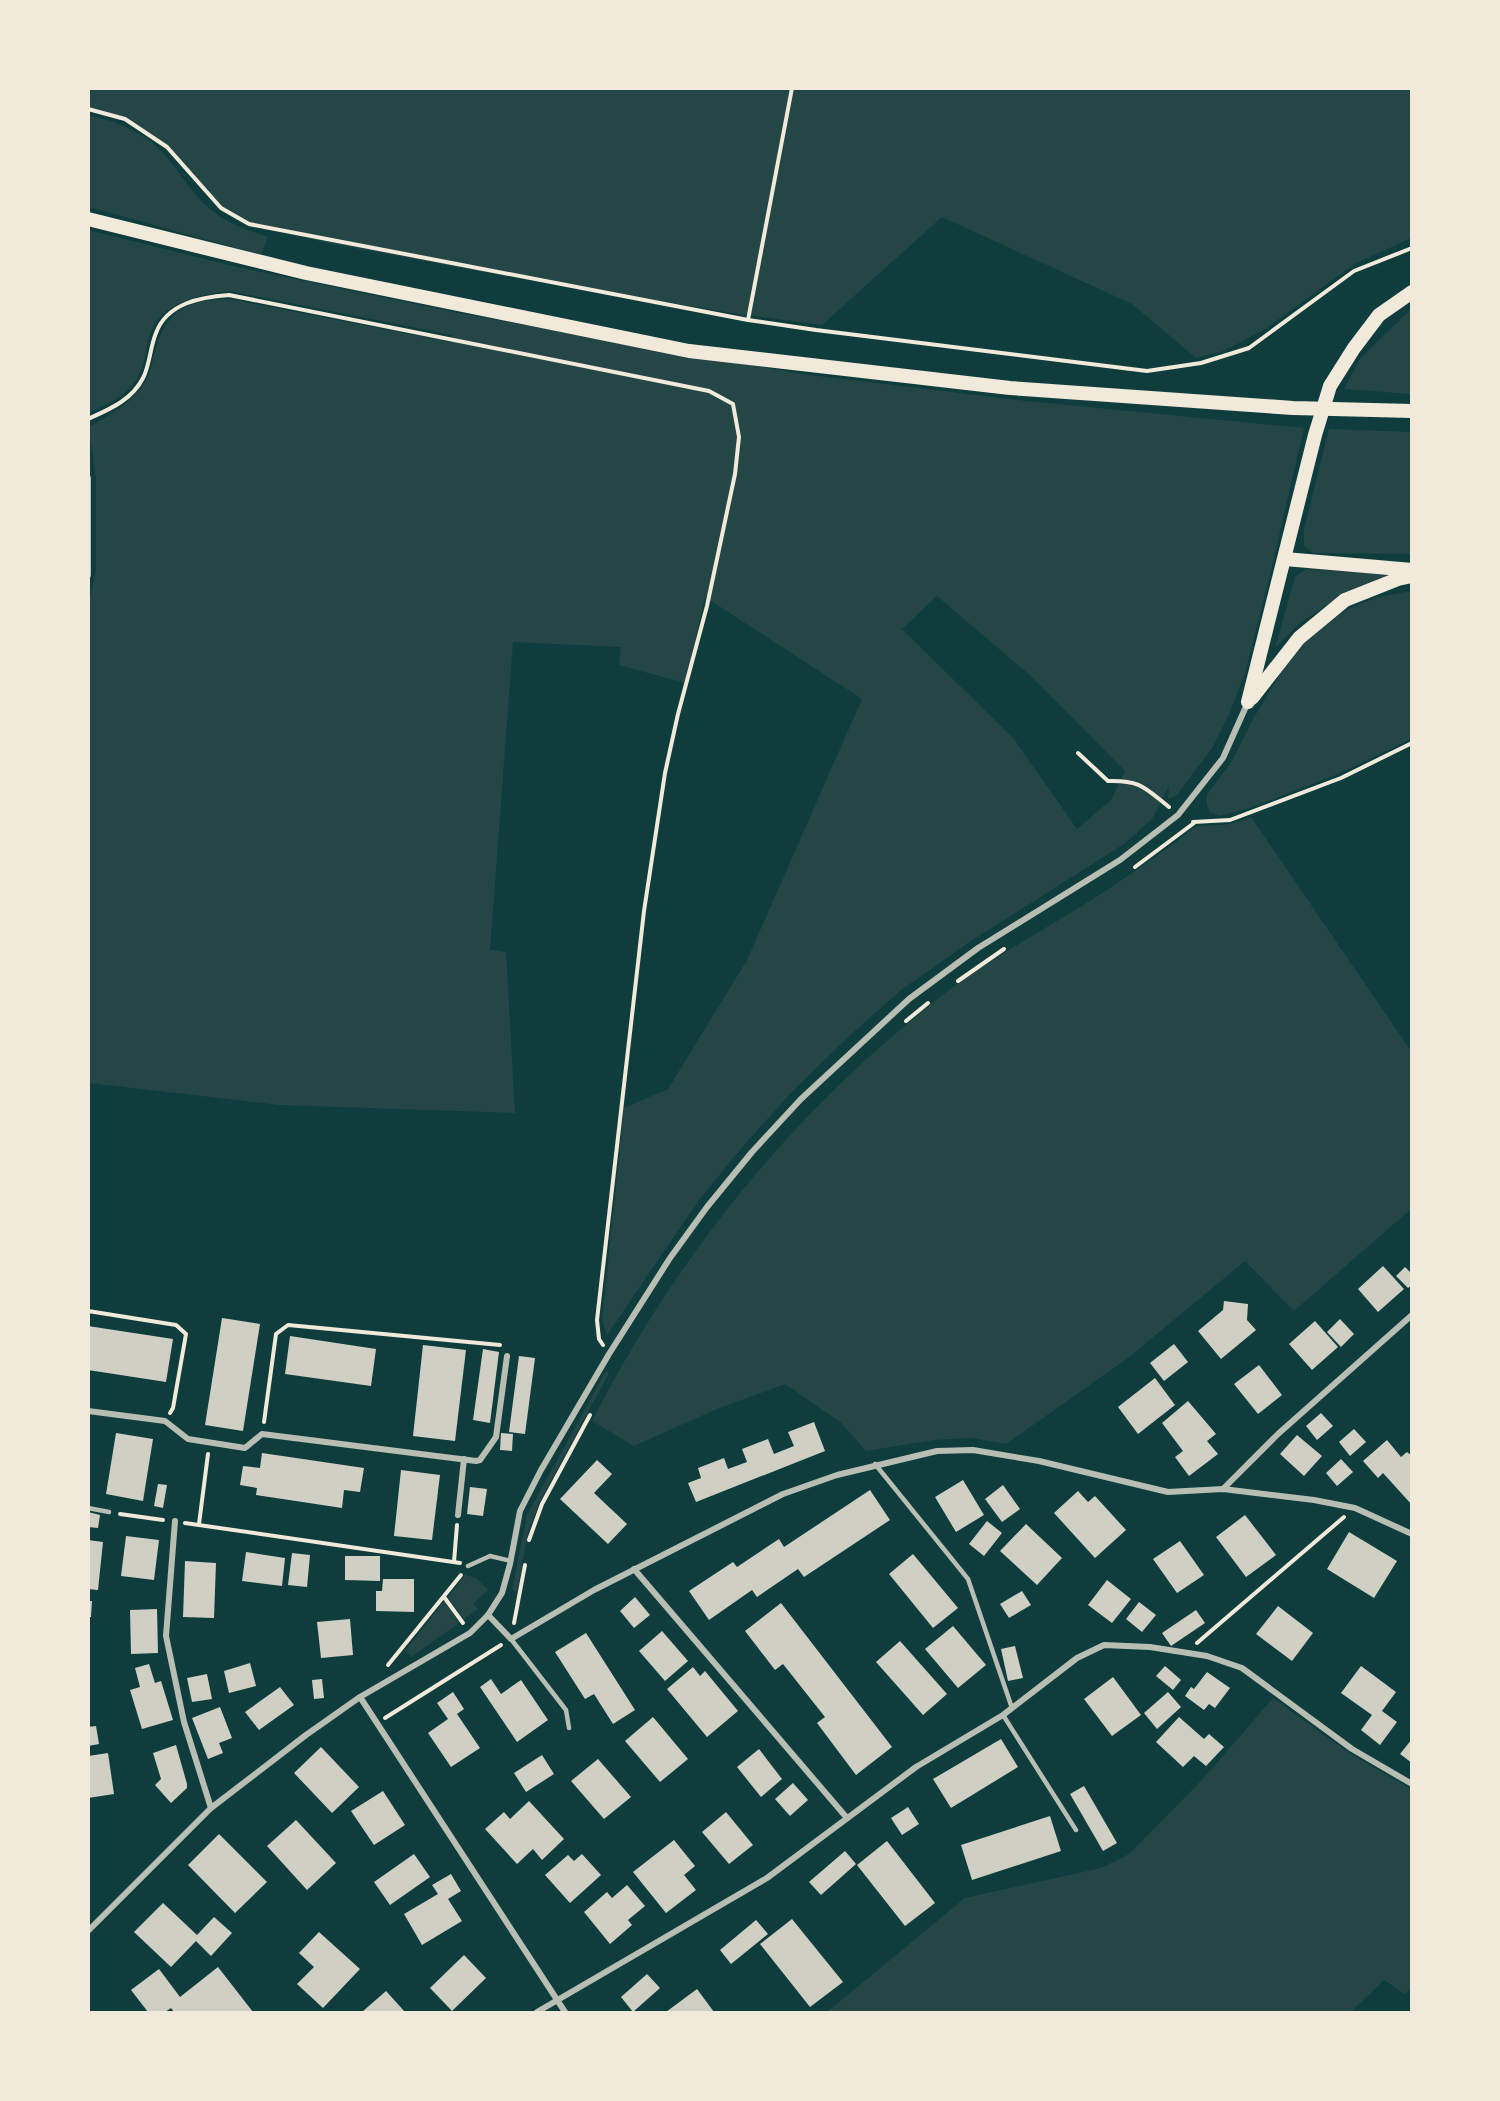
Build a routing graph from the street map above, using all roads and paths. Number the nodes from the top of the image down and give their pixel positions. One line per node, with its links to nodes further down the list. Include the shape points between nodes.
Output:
1 (792, 88): 6 (path)
2 (88, 109): 6 (path, via 125,119 167,147 221,208 249,224)
3 (88, 219): 7 (main road, via 306,273 689,351 1010,388 1293,408)
4 (1412, 248): 6 (path, via 1354,271 1249,348 1201,363 1147,371)
5 (1412, 292): 10 (main road, via 1379,315 1330,386)
6 (748, 320)
7 (1412, 411)
8 (88, 419): 25 (path, via 131,395 144,378 156,331 167,315 204,297 229,295 709,391 733,404 739,437 735,474 665,773 644,911 597,1320 599,1339)
9 (88, 477): 12 (street)
10 (1286, 559): 11 (main road); 14 (main road)
11 (1412, 570)
12 (88, 575)
13 (1412, 576): 14 (main road, via 1345,600 1299,638)
14 (1248, 702): 17 (street, via 1223,758)
15 (1412, 743): 18 (path, via 1341,778 1230,820 1194,823)
16 (1078, 753): 17 (path, via 1108,781 1129,780 1144,787)
17 (1178, 815): 25 (street, via 1120,860 978,948 909,999 846,1056 752,1152 707,1207)
18 (1131, 869)
19 (1009, 945): 20 (path)
20 (955, 983)
21 (937, 996): 22 (path)
22 (903, 1024)
23 (88, 1311): 29 (path, via 176,1325 186,1334 173,1408)
24 (1412, 1315): 34 (street, via 1278,1434)
25 (609, 1354): 44 (street, via 520,1511)
26 (507, 1356): 30 (path, via 501,1346 288,1325 276,1334); 32 (street, via 496,1437 480,1460)
27 (596, 1405): 42 (path, via 542,1504)
28 (88, 1411): 29 (street)
29 (165, 1421): 31 (street, via 188,1439)
30 (262, 1434): 31 (street, via 245,1448); 32 (street)
31 (210, 1442): 40 (path)
32 (464, 1459): 38 (street)
33 (875, 1464): 34 (street, via 937,1451 973,1450 1039,1461 1168,1492); 47 (street, via 783,1494); 55 (lane, via 968,1579)
34 (1223, 1489): 36 (street)
35 (88, 1508): 37 (lane)
36 (1355, 1508): 41 (street); 52 (path)
37 (109, 1512): 39 (path)
38 (458, 1515): 45 (path)
39 (175, 1521): 40 (path); 60 (street, via 166,1636 184,1722)
40 (199, 1524): 45 (path)
41 (1412, 1534)
42 (528, 1549)
43 (526, 1560): 51 (path)
44 (511, 1561): 46 (lane, via 490,1556); 49 (street, via 502,1593)
45 (454, 1562): 46 (path)
46 (468, 1566): 48 (path)
47 (634, 1569): 51 (street); 61 (street)
48 (444, 1597): 50 (path); 53 (path)
49 (489, 1615): 50 (street); 51 (street)
50 (470, 1633): 54 (street)
51 (511, 1639): 57 (path); 58 (lane, via 566,1710)
52 (1185, 1653): 55 (street, via 1104,1645 1077,1658); 59 (street, via 1242,1668 1352,1749)
53 (384, 1670)
54 (360, 1697): 57 (street); 60 (street)
55 (1012, 1708): 56 (street)
56 (1003, 1715): 61 (street, via 916,1767); 62 (lane)
57 (377, 1723): 64 (street)
58 (569, 1728)
59 (1412, 1784)
60 (211, 1808): 63 (street)
61 (847, 1818): 64 (street, via 767,1878)
62 (1076, 1830)
63 (88, 1931)
64 (557, 2000): 65 (street); 66 (street)
65 (537, 2013)
66 (566, 2013)

